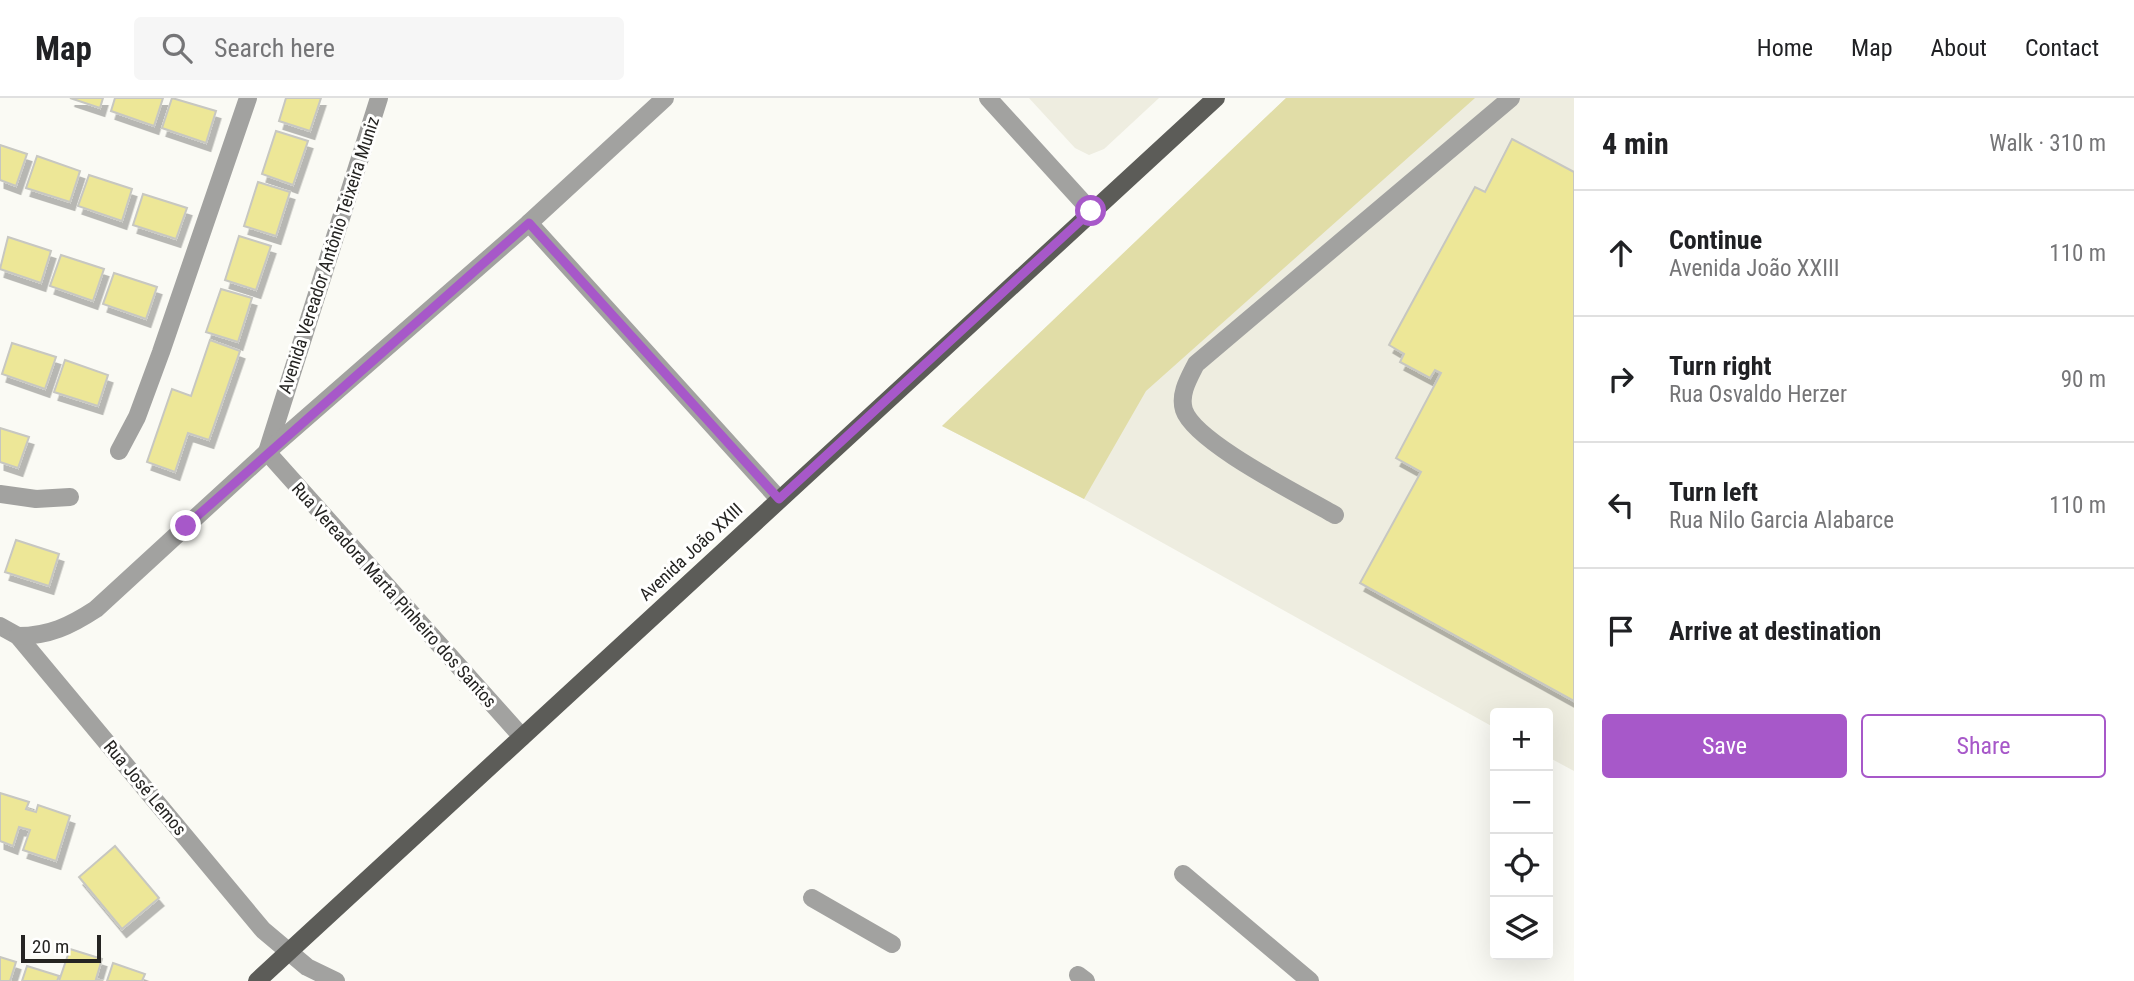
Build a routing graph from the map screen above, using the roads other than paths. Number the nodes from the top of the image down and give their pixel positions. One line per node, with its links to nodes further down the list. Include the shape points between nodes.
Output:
1 (248, 98): 9 (street, via 161,352)
2 (379, 98): 10 (street, Avenida Vereador Antônio Teixeira Muniz)
3 (665, 98): 8 (street)
4 (988, 98): 7 (street)
5 (1216, 98): 7 (main road, Avenida João XXIII)
6 (1511, 98): 14 (street, via 1196,364 1184,388 1184,410 1196,429)
7 (1091, 211): 13 (main road, Avenida João XXIII)
8 (529, 223): 10 (street); 13 (street)
9 (119, 451)
10 (267, 452): 16 (street, via 96,610 43,636); 17 (street, Rua Vereadora Marta Pinheiro dos Santos)
11 (0, 494): 12 (street)
12 (70, 498)
13 (779, 499): 17 (main road, Avenida João XXIII)
14 (1335, 515)
15 (0, 626): 16 (street, Rua José Lemos)
16 (18, 636): 21 (street, Rua José Lemos, via 263,930)
17 (522, 737): 21 (main road, Avenida João XXIII)
18 (1183, 874): 24 (street)
19 (812, 898): 20 (street)
20 (892, 944)
21 (288, 952): 22 (main road, Avenida João XXIII); 23 (street, Rua José Lemos)
22 (257, 981)
23 (337, 981)
24 (1310, 981)

